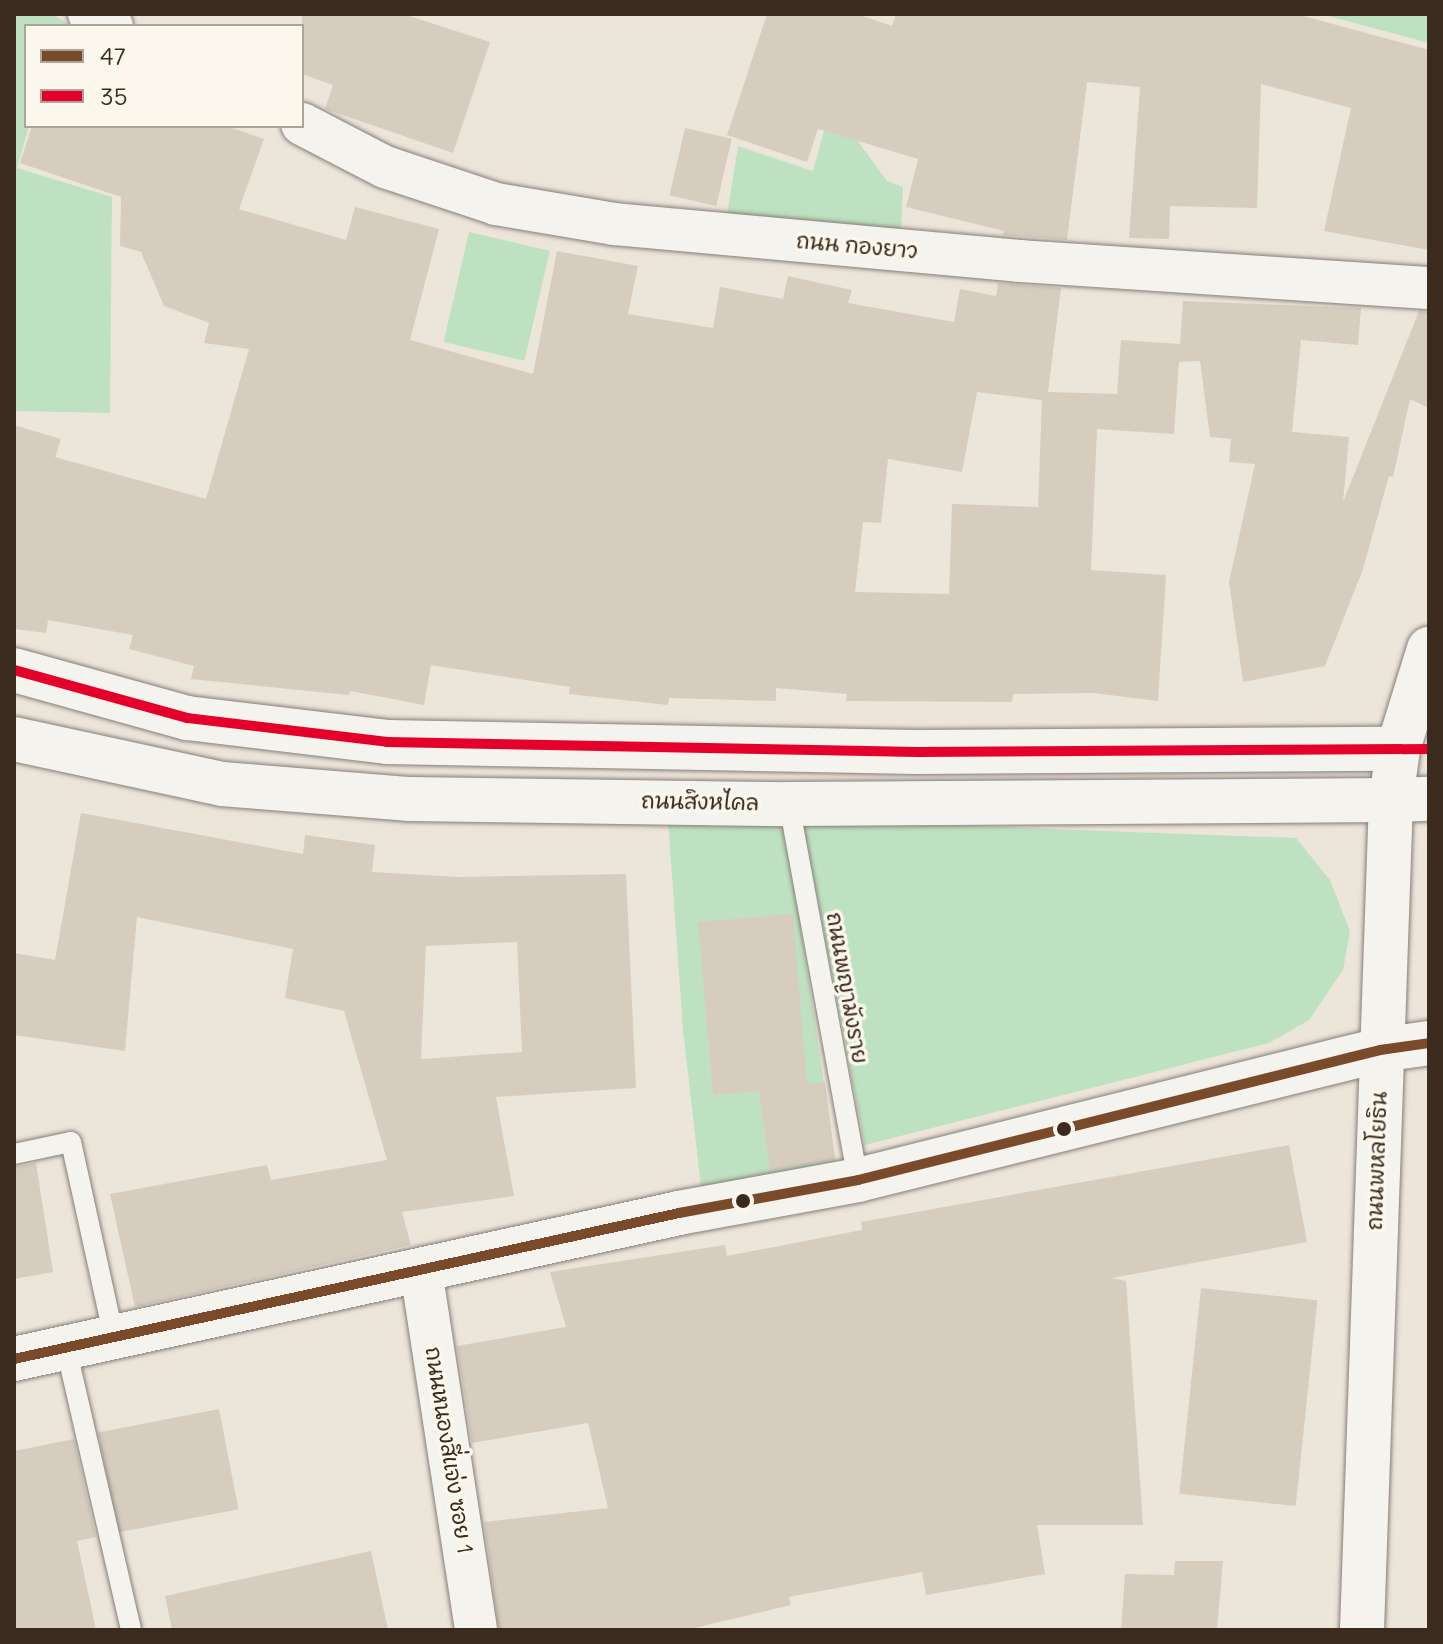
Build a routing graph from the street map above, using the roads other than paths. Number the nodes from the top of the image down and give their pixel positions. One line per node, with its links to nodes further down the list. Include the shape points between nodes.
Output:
1 (89, 14): 2 (street)
2 (108, 24)
3 (304, 125): 4 (street, ถนน กองยาว, via 385,167 496,204 614,224 1020,261)
4 (1429, 288)
5 (1429, 649): 8 (main road, ถนนพหลโยธิน)
6 (14, 670): 8 (main road, via 187,718 387,742 917,752)
7 (14, 739): 10 (main road, ถนนสิงหไคล, via 238,785 410,799)
8 (1414, 749): 9 (main road, ถนนพหลโยธิน)
9 (1410, 799): 10 (main road, ถนนสิงหไคล); 12 (main road, ถนนพหลโยธิน)
10 (789, 804): 14 (lane, ถนนพญามังราย)
11 (1429, 1043): 12 (main road)
12 (1380, 1050): 14 (main road); 21 (main road, ถนนพหลโยธิน)
13 (14, 1154): 16 (lane, via 71,1142)
14 (858, 1180): 15 (main road)
15 (421, 1270): 16 (main road); 20 (street, ถนนหนองสี่แจ่ง ซอย 1)
16 (114, 1338): 17 (main road)
17 (66, 1348): 18 (main road); 19 (lane)
18 (14, 1359)
19 (131, 1630)
20 (476, 1630)
21 (1362, 1630)

